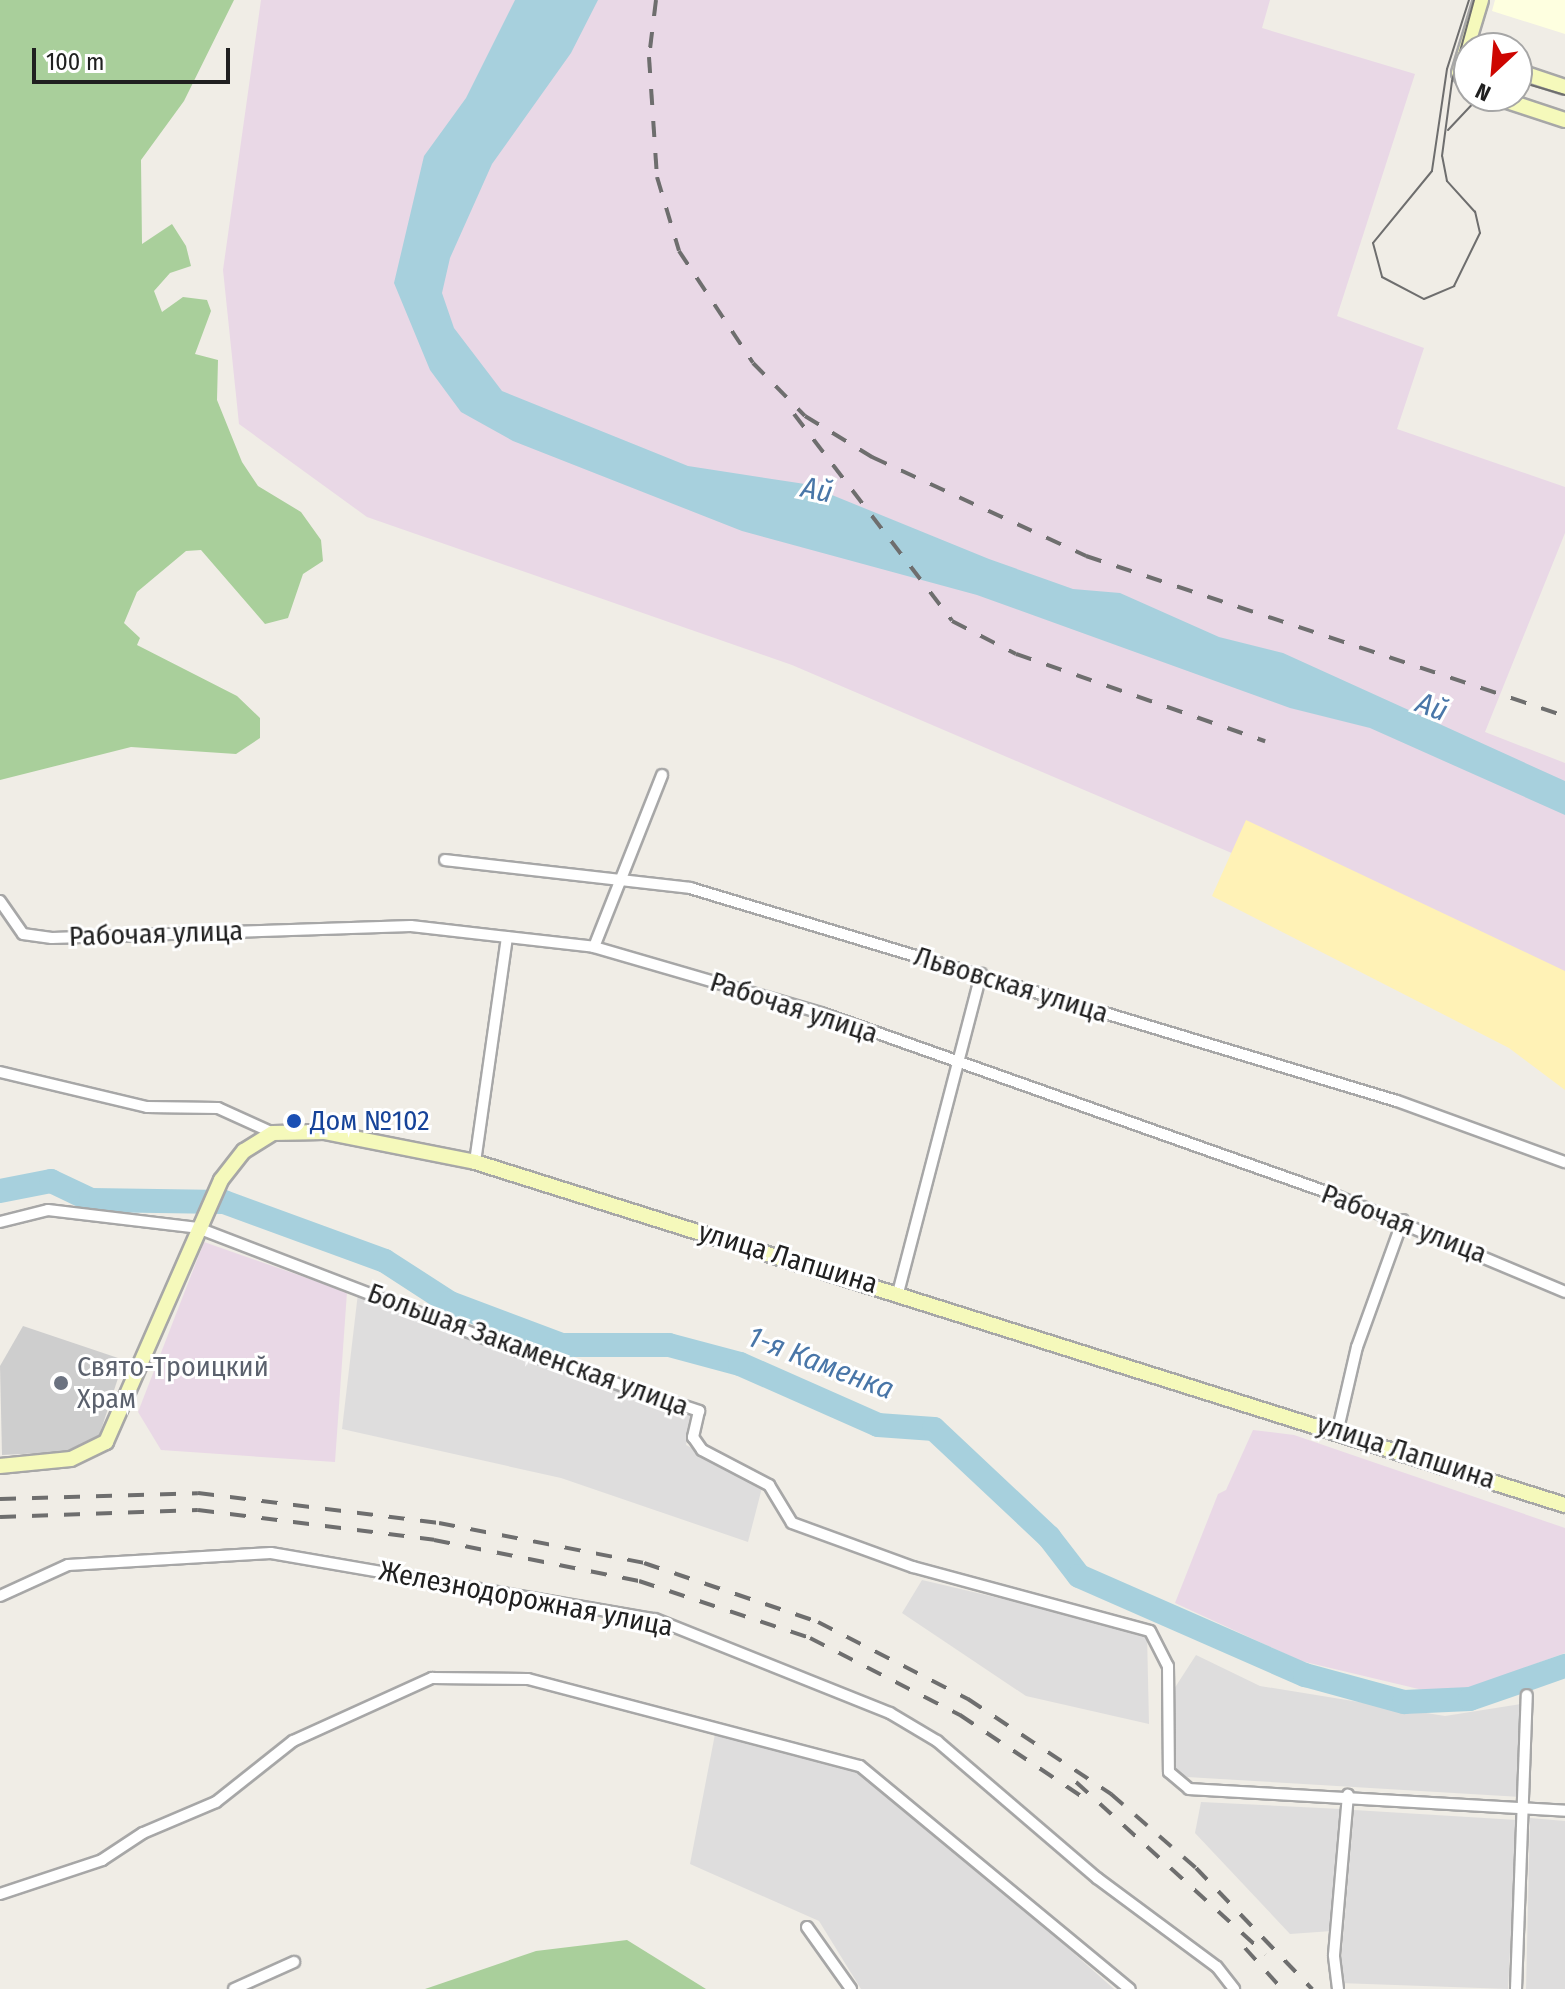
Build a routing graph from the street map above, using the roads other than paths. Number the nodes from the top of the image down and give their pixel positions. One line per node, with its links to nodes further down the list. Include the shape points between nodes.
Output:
1 (1481, 0): 2 (street)
2 (1473, 32)
3 (1533, 76): 4 (street)
4 (1565, 87)
5 (1533, 109): 6 (street)
6 (1565, 120)
7 (662, 775): 9 (street)
8 (445, 860): 9 (street, Львовская улица, via 556,868)
9 (621, 882): 12 (street); 13 (street, Львовская улица, via 690,888)
10 (0, 901): 11 (street, Рабочая улица, via 23,934 52,938 411,926)
11 (507, 937): 12 (street, Рабочая улица); 17 (street)
12 (594, 947): 14 (street, Рабочая улица, via 821,1013)
13 (981, 974): 14 (street); 18 (street, Львовская улица, via 1397,1101)
14 (955, 1065): 19 (street, Рабочая улица); 23 (street)
15 (0, 1072): 16 (street, улица Лапшина, via 147,1107 218,1108)
16 (273, 1133): 17 (street, улица Лапшина, via 324,1132); 21 (street, via 244,1151 221,1180)
17 (475, 1162): 23 (street, улица Лапшина)
18 (1565, 1162)
19 (1403, 1220): 22 (street, Рабочая улица); 24 (street, via 1357,1347)
20 (0, 1222): 21 (street, Большая Закаменская улица, via 48,1210)
21 (198, 1228): 25 (street, via 119,1426 106,1442 71,1459); 29 (street, Большая Закаменская улица, via 518,1351 699,1411 693,1437 702,1450 769,1485 792,1523 913,1567 1150,1631 1168,1666 1169,1772 1189,1789)
22 (1565, 1292)
23 (898, 1293): 24 (street, улица Лапшина)
24 (1338, 1429): 26 (street, улица Лапшина)
25 (0, 1466)
26 (1565, 1505)
27 (0, 1596): 38 (street, Железнодорожная улица, via 68,1565 271,1553 655,1619 890,1713 937,1741 1097,1878 1217,1967)
28 (1527, 1695): 30 (street)
29 (1348, 1795): 30 (street); 39 (street, via 1334,1955)
30 (1528, 1807): 31 (street); 40 (street)
31 (1565, 1811)
32 (0, 1894): 37 (street, via 102,1860 143,1833 216,1802 293,1741 432,1678 458,1674 528,1679 860,1766)
33 (807, 1927): 36 (street)
34 (294, 1962): 35 (street)
35 (234, 1989)
36 (851, 1989)
37 (1130, 1989)
38 (1234, 1989)
39 (1338, 1989)
40 (1516, 1989)

